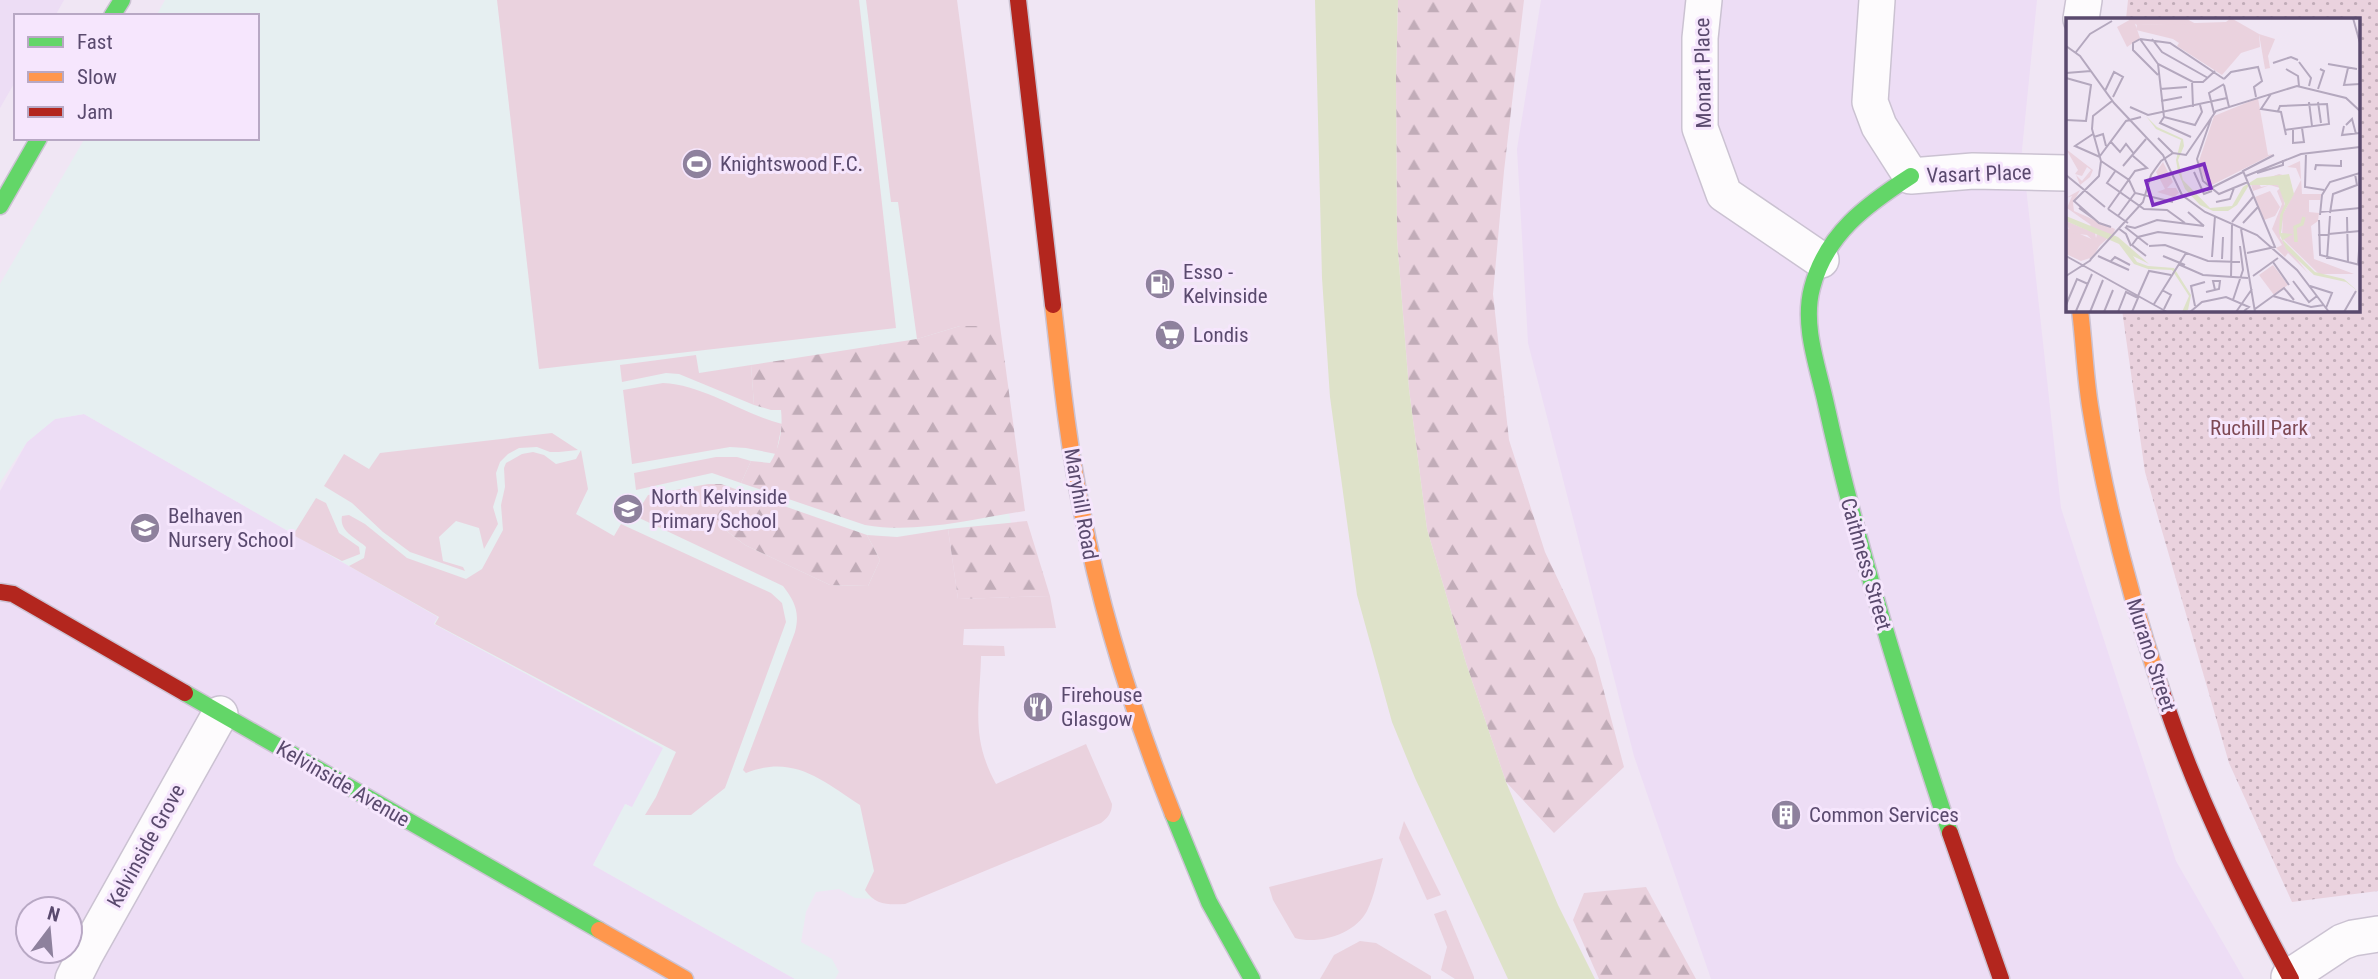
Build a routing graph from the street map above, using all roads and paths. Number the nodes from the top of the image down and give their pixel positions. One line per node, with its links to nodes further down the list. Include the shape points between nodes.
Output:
1 (1018, 0): 18 (street, Maryhill Road, via 1067,424 1095,579 1135,716 1175,821 1205,891)
2 (1704, 0): 10 (street, Monart Place, via 1699,38 1700,128 1724,194)
3 (1877, 0): 8 (street, Vasart Place, via 1870,102 1879,126)
4 (2084, 0): 5 (street)
5 (2081, 18)
6 (38, 140): 9 (street)
7 (2066, 172): 8 (street, Vasart Place)
8 (1911, 176): 10 (street, Caithness Street, via 1871,201 1837,232)
9 (0, 206)
10 (1821, 260): 19 (street, Caithness Street, via 1811,293 1809,323 1842,480 1890,647)
11 (2080, 312): 15 (street, Murano Street, via 2090,404 2139,625 2178,738 2238,879)
12 (0, 592): 13 (street, Kelvinside Avenue, via 13,593)
13 (220, 714): 16 (street, Kelvinside Grove); 17 (street, Kelvinside Avenue)
14 (2378, 934): 15 (street, via 2342,942)
15 (2290, 978)
16 (73, 979)
17 (685, 979)
18 (1252, 979)
19 (2001, 979)

